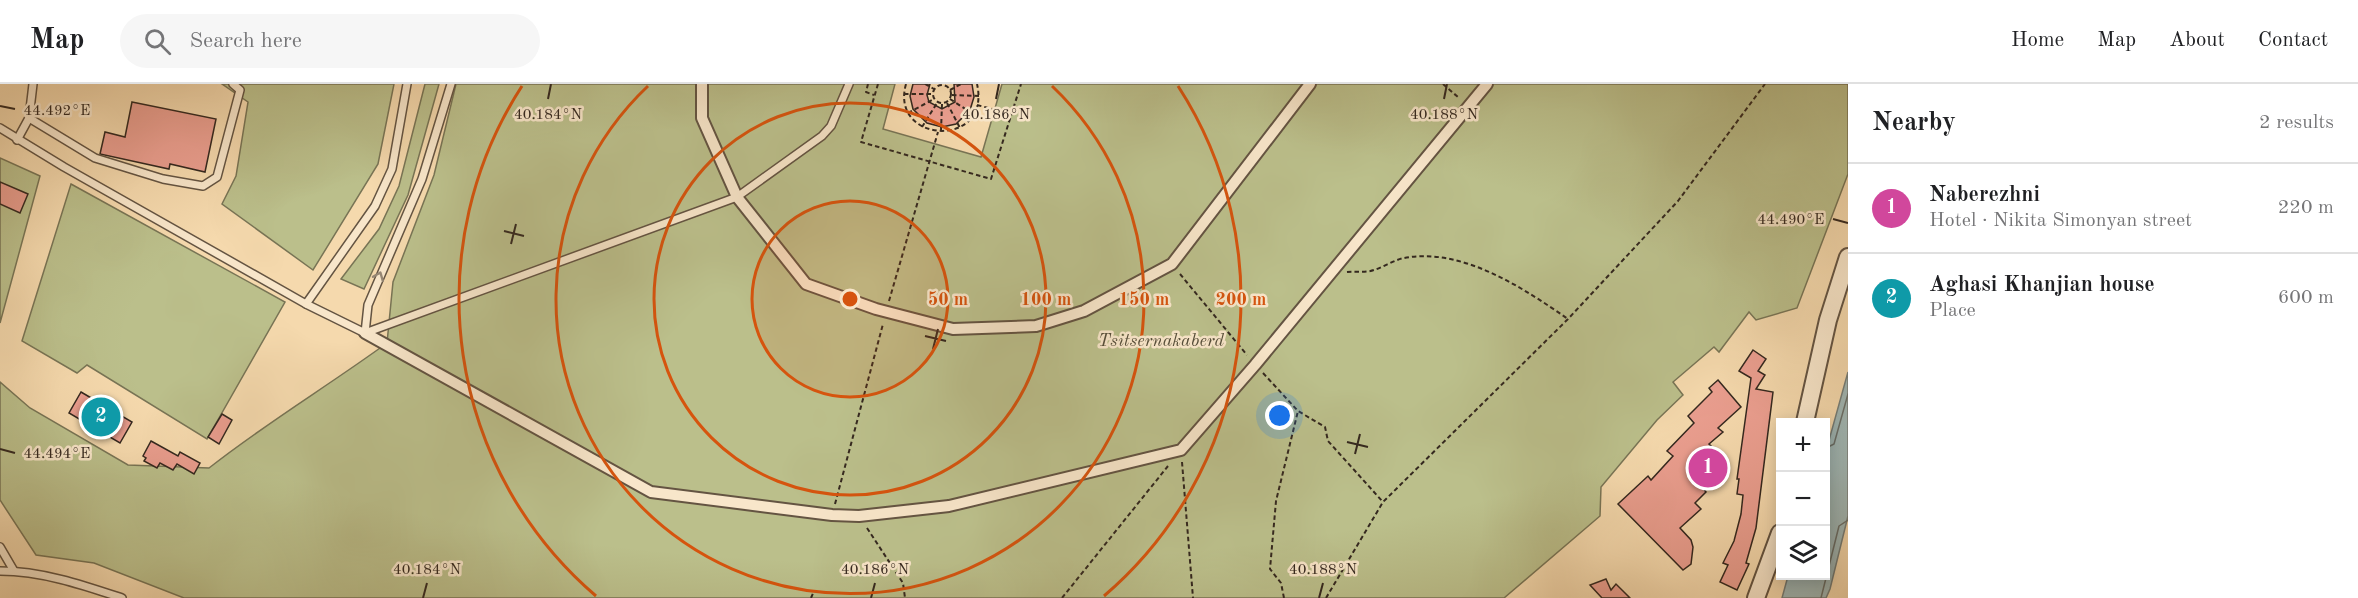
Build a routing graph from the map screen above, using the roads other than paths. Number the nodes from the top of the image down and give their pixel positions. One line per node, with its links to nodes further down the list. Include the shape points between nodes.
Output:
1 (33, 84): 9 (lane)
2 (233, 84): 9 (lane, via 240,90 217,177 203,186 95,159)
3 (407, 84): 14 (lane, via 392,169 375,206)
4 (451, 84): 15 (lane, one-way to 4, via 368,305 422,178)
5 (702, 84): 12 (street, via 702,118)
6 (849, 84): 12 (lane, via 831,126 822,136)
7 (1310, 84): 12 (street, via 1172,264 1084,311 1036,326 953,329 886,312 806,284)
8 (1487, 84): 15 (street, via 1181,450 949,506 859,516 651,492)
9 (29, 118): 11 (lane)
10 (0, 128): 11 (lane)
11 (17, 140): 14 (lane)
12 (737, 197): 15 (lane)
13 (1848, 257): 16 (street, via 1828,320)
14 (306, 304): 15 (lane)
15 (365, 333)
16 (1806, 418)
17 (1776, 543): 22 (street)
18 (0, 548): 20 (lane)
19 (0, 571): 20 (lane)
20 (14, 571): 21 (lane, via 84,585)
21 (122, 598)
22 (1756, 598)

